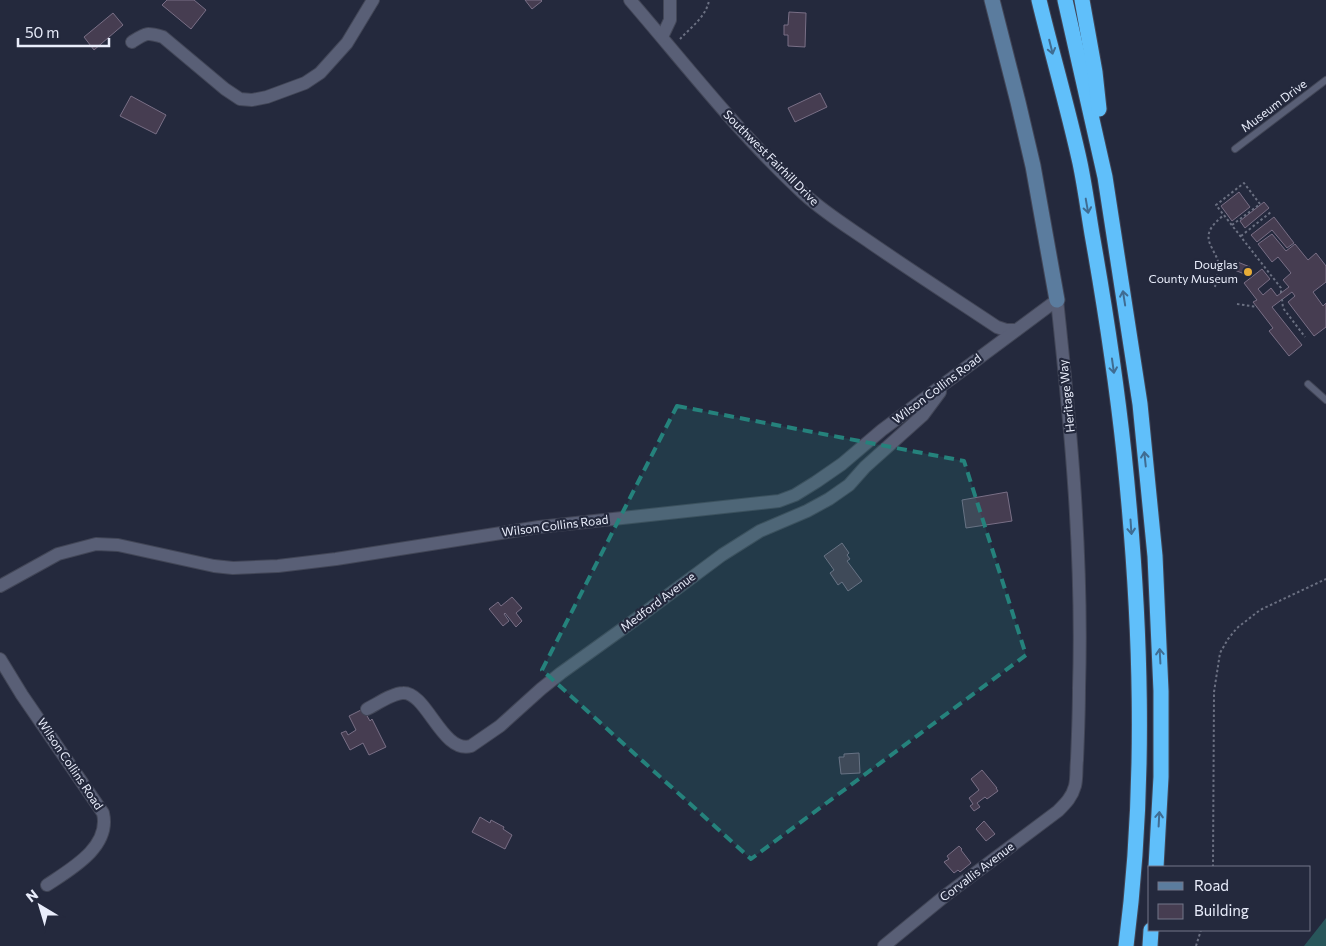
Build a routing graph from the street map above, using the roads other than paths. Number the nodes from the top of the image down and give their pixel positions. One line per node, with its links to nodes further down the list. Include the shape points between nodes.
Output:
1 (373, 0): 9 (street, via 347,43 320,72 305,83 252,100 240,99 225,89 163,37 151,33)
2 (630, 0): 8 (street, Southwest Fairhill Drive)
3 (670, 0): 8 (street, via 670,20)
4 (992, 0): 13 (street, Heritage Way, via 1033,166)
5 (1039, 0): 26 (highway, one-way to 26, via 1080,163 1102,286 1131,516 1140,710 1138,803)
6 (1065, 0): 12 (highway)
7 (1082, 0): 12 (highway, via 1095,72)
8 (662, 37): 14 (street, Southwest Fairhill Drive, via 751,142 822,209 997,327)
9 (132, 42)
10 (1326, 80): 11 (lane, Museum Drive)
11 (1235, 149)
12 (1105, 177): 22 (highway, one-way to 12, via 1161,691 1155,556 1140,404)
13 (1057, 300): 14 (street, Wilson Collins Road); 21 (street, Heritage Way, via 1075,484 1080,620 1078,742 1075,785)
14 (1016, 330): 15 (street, Wilson Collins Road)
15 (947, 382): 18 (street, Wilson Collins Road, via 842,464 795,495 779,501 539,527 278,566 214,566 118,545 96,544 58,554); 20 (street, Medford Avenue, via 923,415 849,485 829,499 766,528 722,555 561,673 505,722 471,746 453,742 409,693 401,692)
16 (1308, 384): 17 (lane)
17 (1326, 400)
18 (0, 586)
19 (0, 659): 23 (street, Wilson Collins Road, via 103,813 105,823 92,851)
20 (367, 709)
21 (1070, 798): 25 (street, Corvallis Avenue, via 1058,811)
22 (1156, 866)
23 (47, 884)
24 (1151, 931): 27 (highway)
25 (884, 946)
26 (1126, 946)
27 (1150, 946)

